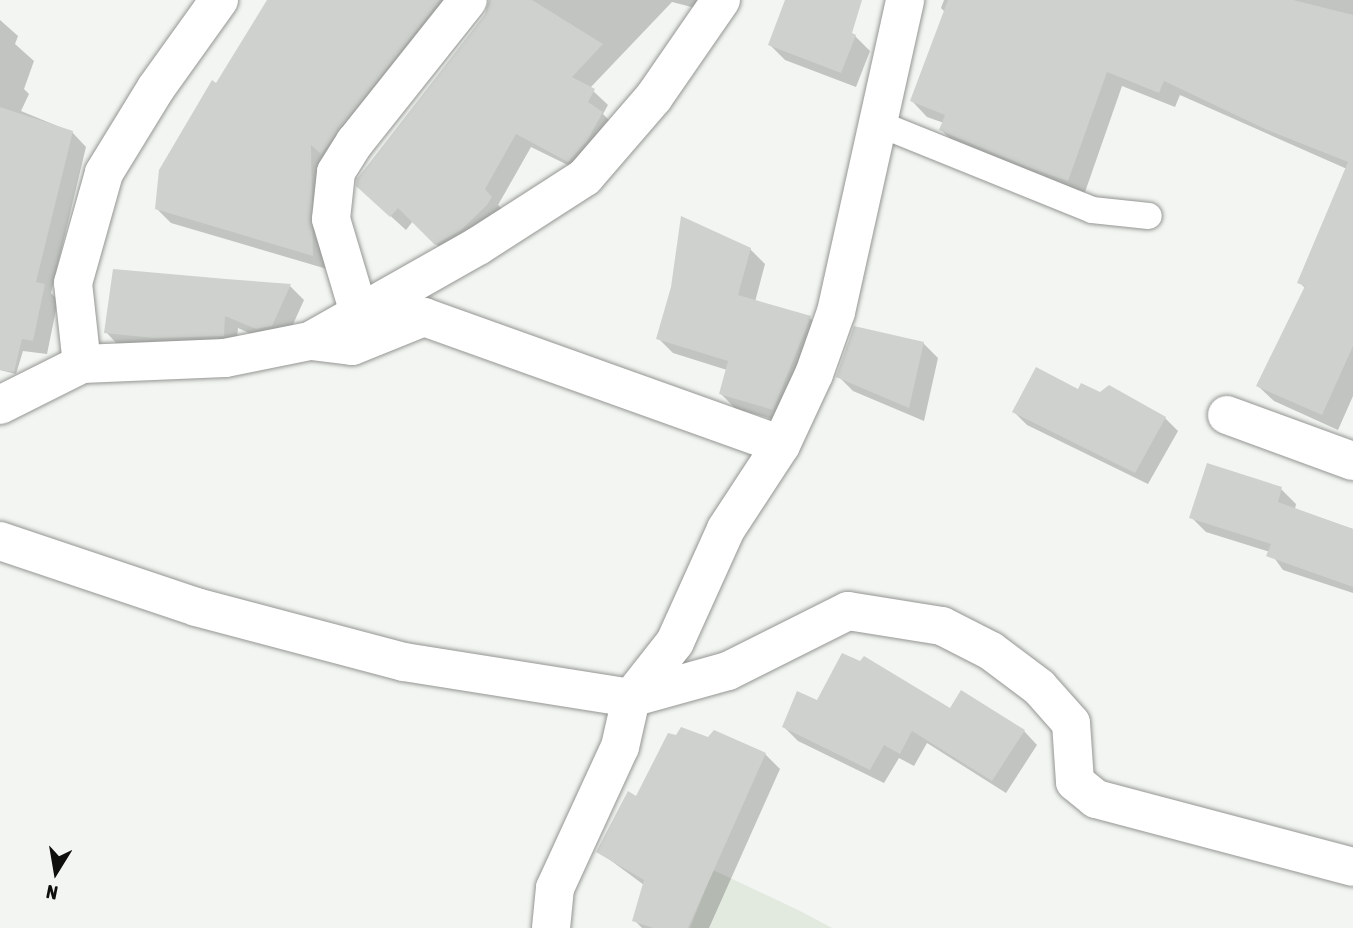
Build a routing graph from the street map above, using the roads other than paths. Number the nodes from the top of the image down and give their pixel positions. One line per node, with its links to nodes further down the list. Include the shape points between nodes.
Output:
1 (219, 0): 9 (street, via 156,88 104,173 73,283)
2 (468, 0): 7 (street, via 336,172 331,219)
3 (721, 0): 7 (street, via 654,97 585,177)
4 (905, 0): 5 (street)
5 (877, 123): 6 (lane, via 1092,210); 13 (street, via 836,312)
6 (1149, 216)
7 (359, 313): 8 (street)
8 (310, 341): 9 (street, via 225,358); 13 (street, via 352,346 424,317)
9 (82, 364): 10 (street)
10 (18, 384): 11 (street)
11 (0, 405)
12 (1227, 415): 14 (street)
13 (781, 445): 16 (street, via 726,529 675,642)
14 (1353, 461)
15 (0, 541): 16 (street, via 196,607 404,662)
16 (631, 698): 17 (street, via 728,671 848,611 942,626 991,651 1039,687 1071,723 1075,782 1096,799); 18 (street, via 620,747 555,888)
17 (1353, 867)
18 (551, 928)

